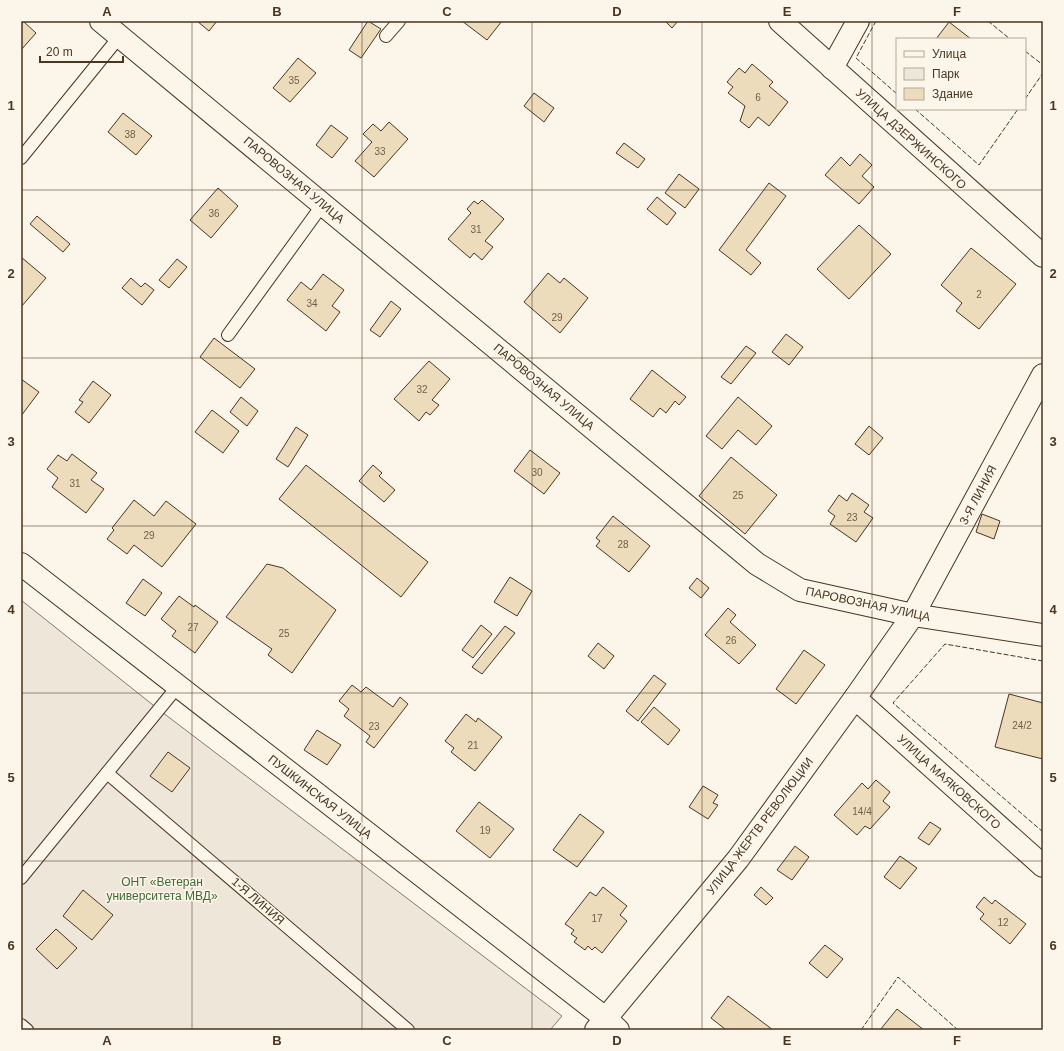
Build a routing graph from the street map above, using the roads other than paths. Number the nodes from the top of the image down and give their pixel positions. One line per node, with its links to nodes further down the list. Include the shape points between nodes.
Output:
1 (101, 21): 5 (street, ПАРОВОЗНАЯ УЛИЦА)
2 (399, 21): 6 (lane)
3 (780, 21): 7 (street, УЛИЦА ДЗЕРЖИНСКОГО)
4 (858, 21): 7 (street)
5 (120, 36): 8 (lane); 9 (street, ПАРОВОЗНАЯ УЛИЦА)
6 (386, 36)
7 (832, 68): 10 (street, УЛИЦА ДЗЕРЖИНСКОГО)
8 (21, 158)
9 (323, 204): 11 (lane); 14 (street, ПАРОВОЗНАЯ УЛИЦА, via 757,564 800,590)
10 (1043, 256)
11 (228, 335)
12 (1043, 375): 14 (street, 3-Я ЛИНИЯ)
13 (21, 564): 16 (street, ПУШКИНСКАЯ УЛИЦА)
14 (913, 615): 15 (street, ПАРОВОЗНАЯ УЛИЦА); 17 (street, УЛИЦА ЖЕРТВ РЕВОЛЮЦИИ)
15 (1043, 635)
16 (178, 686): 18 (lane); 22 (street, ПУШКИНСКАЯ УЛИЦА)
17 (855, 698): 19 (street, УЛИЦА МАЯКОВСКОГО); 22 (street, УЛИЦА ЖЕРТВ РЕВОЛЮЦИИ, via 738,859)
18 (107, 773): 20 (lane); 24 (lane, 1-Я ЛИНИЯ)
19 (1043, 866)
20 (21, 878)
21 (21, 1025): 23 (lane)
22 (607, 1026)
23 (26, 1030)
24 (408, 1030)

